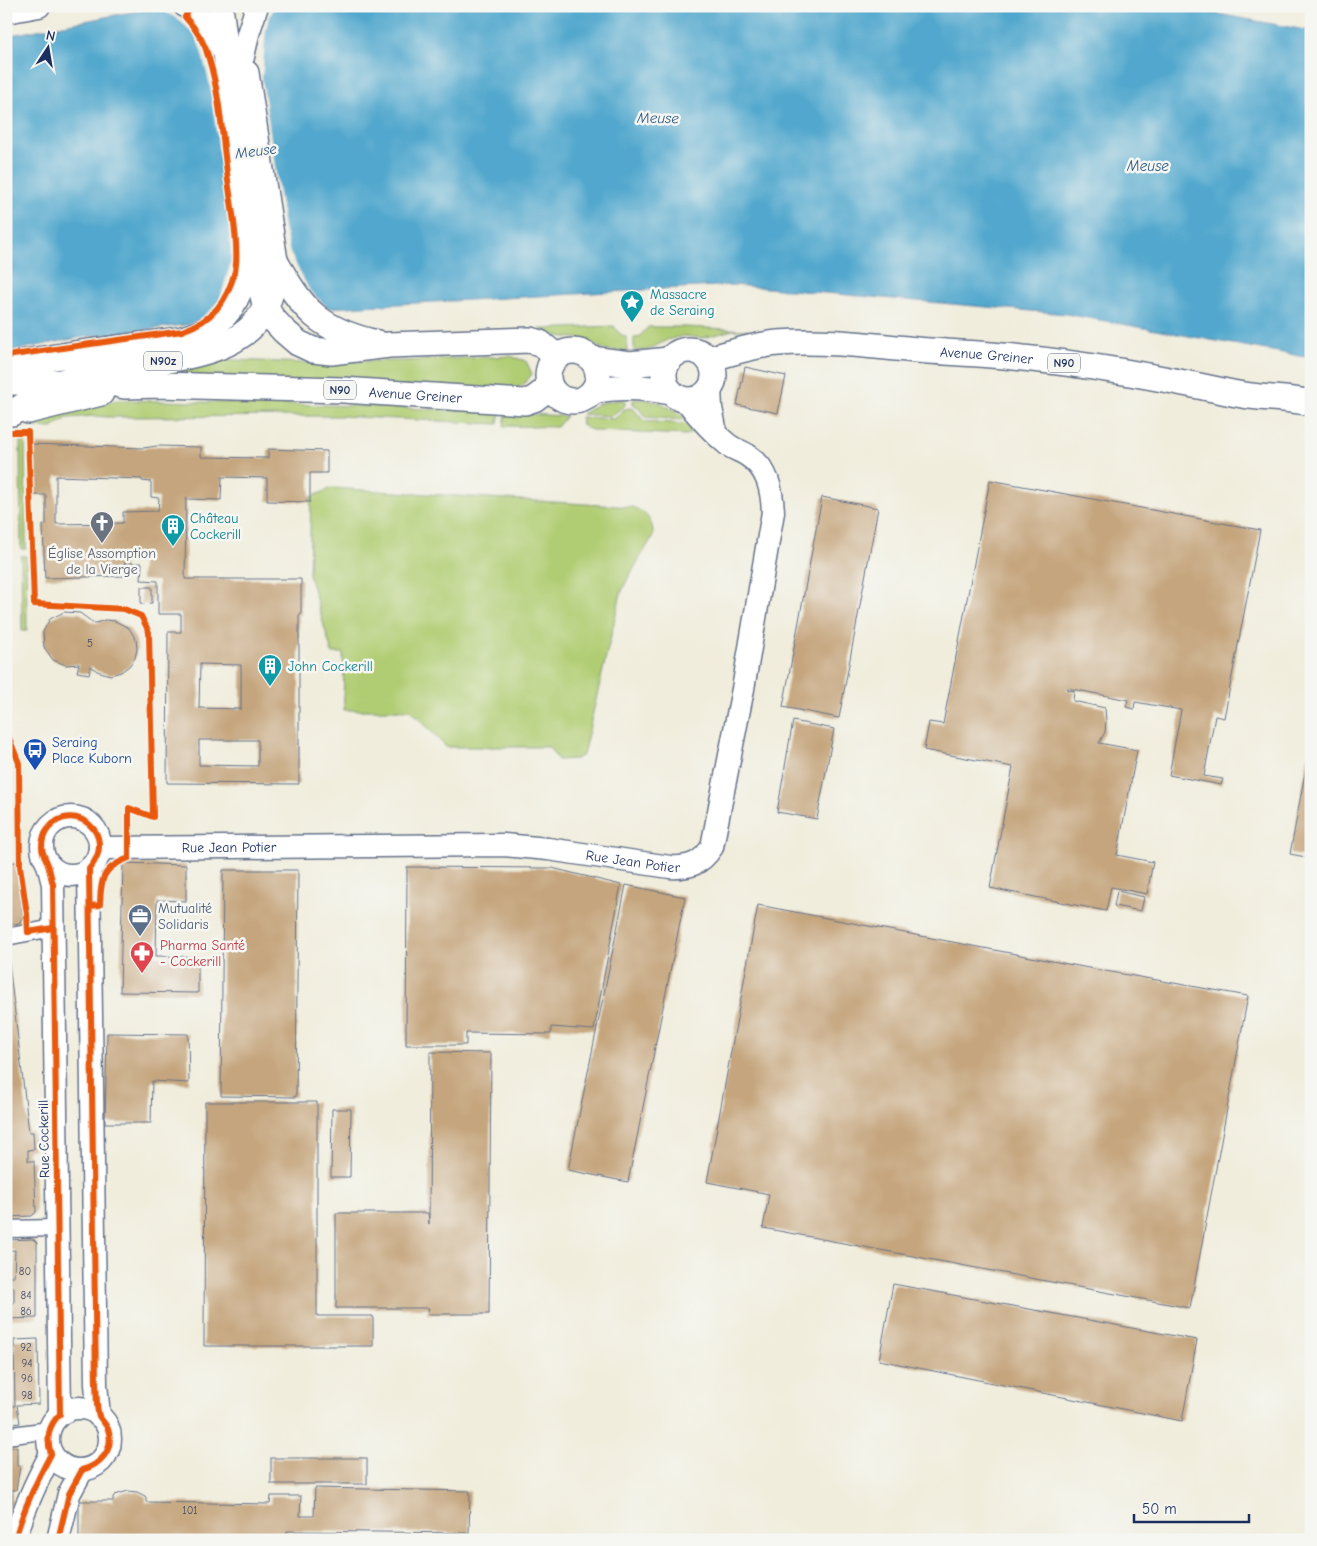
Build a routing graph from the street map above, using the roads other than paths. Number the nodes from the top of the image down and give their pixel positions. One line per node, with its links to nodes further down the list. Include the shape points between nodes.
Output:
1 (39, 6): 6 (main road)
2 (185, 6): 7 (main road)
3 (220, 6): 7 (main road)
4 (236, 6): 7 (main road)
5 (257, 6): 7 (main road, via 248,34)
6 (6, 12)
7 (235, 57): 8 (main road)
8 (263, 257): 9 (main road, via 273,285); 10 (main road, via 311,313 342,332); 14 (main road, N90z, via 230,311 196,336)
9 (265, 315): 10 (main road, via 298,343 313,350 331,352); 17 (main road, N90z, via 232,341 209,351)
10 (389, 345): 11 (main road, via 530,340 540,343)
11 (557, 356): 12 (main road, via 571,351 586,354); 19 (main road, via 548,370)
12 (591, 359): 13 (main road, via 630,364); 20 (main road, via 598,374)
13 (669, 360): 15 (main road, via 681,351 703,354); 21 (main road, via 664,380)
14 (6, 365)
15 (710, 373): 21 (main road, via 699,397); 22 (main road, Avenue Greiner / N90, via 751,348 777,343 814,343 1023,358 1187,382 1234,394 1292,398); 24 (main road)
16 (6, 382): 17 (main road, Avenue Greiner / N90)
17 (59, 383): 18 (main road, Avenue Greiner / N90); 23 (main road, N90z)
18 (125, 386): 19 (main road, Avenue Greiner / N90, via 343,390 525,402 540,396); 23 (main road, Avenue Greiner / N90)
19 (550, 387): 20 (main road, via 562,398 570,400 579,400)
20 (593, 391): 21 (main road, via 649,388)
21 (678, 396): 24 (main road, Rue Jean Potier)
22 (1311, 403)
23 (9, 414)
24 (716, 433): 25 (main road, Rue Jean Potier, via 761,468 772,490 773,512 712,847 697,864 670,867 504,845)
25 (100, 848): 26 (main road, via 98,836 84,820 62,818 46,830 43,838 43,856); 27 (main road)
26 (48, 864): 27 (main road, via 70,875); 28 (main road, Rue Cockerill, via 53,884)
27 (89, 869): 32 (main road)
28 (53, 928): 29 (street); 30 (main road, Rue Cockerill)
29 (6, 937)
30 (57, 1228): 31 (street); 33 (main road, Rue Cockerill)
31 (6, 1229)
32 (99, 1416): 33 (main road, via 79,1408 69,1410); 36 (main road, via 109,1431 108,1451 93,1467)
33 (55, 1422): 34 (street); 35 (main road, via 48,1442)
34 (6, 1436)
35 (51, 1454): 36 (main road, via 62,1466); 37 (main road, via 36,1481)
36 (82, 1470): 38 (main road, via 69,1494)
37 (15, 1540)
38 (58, 1540)

